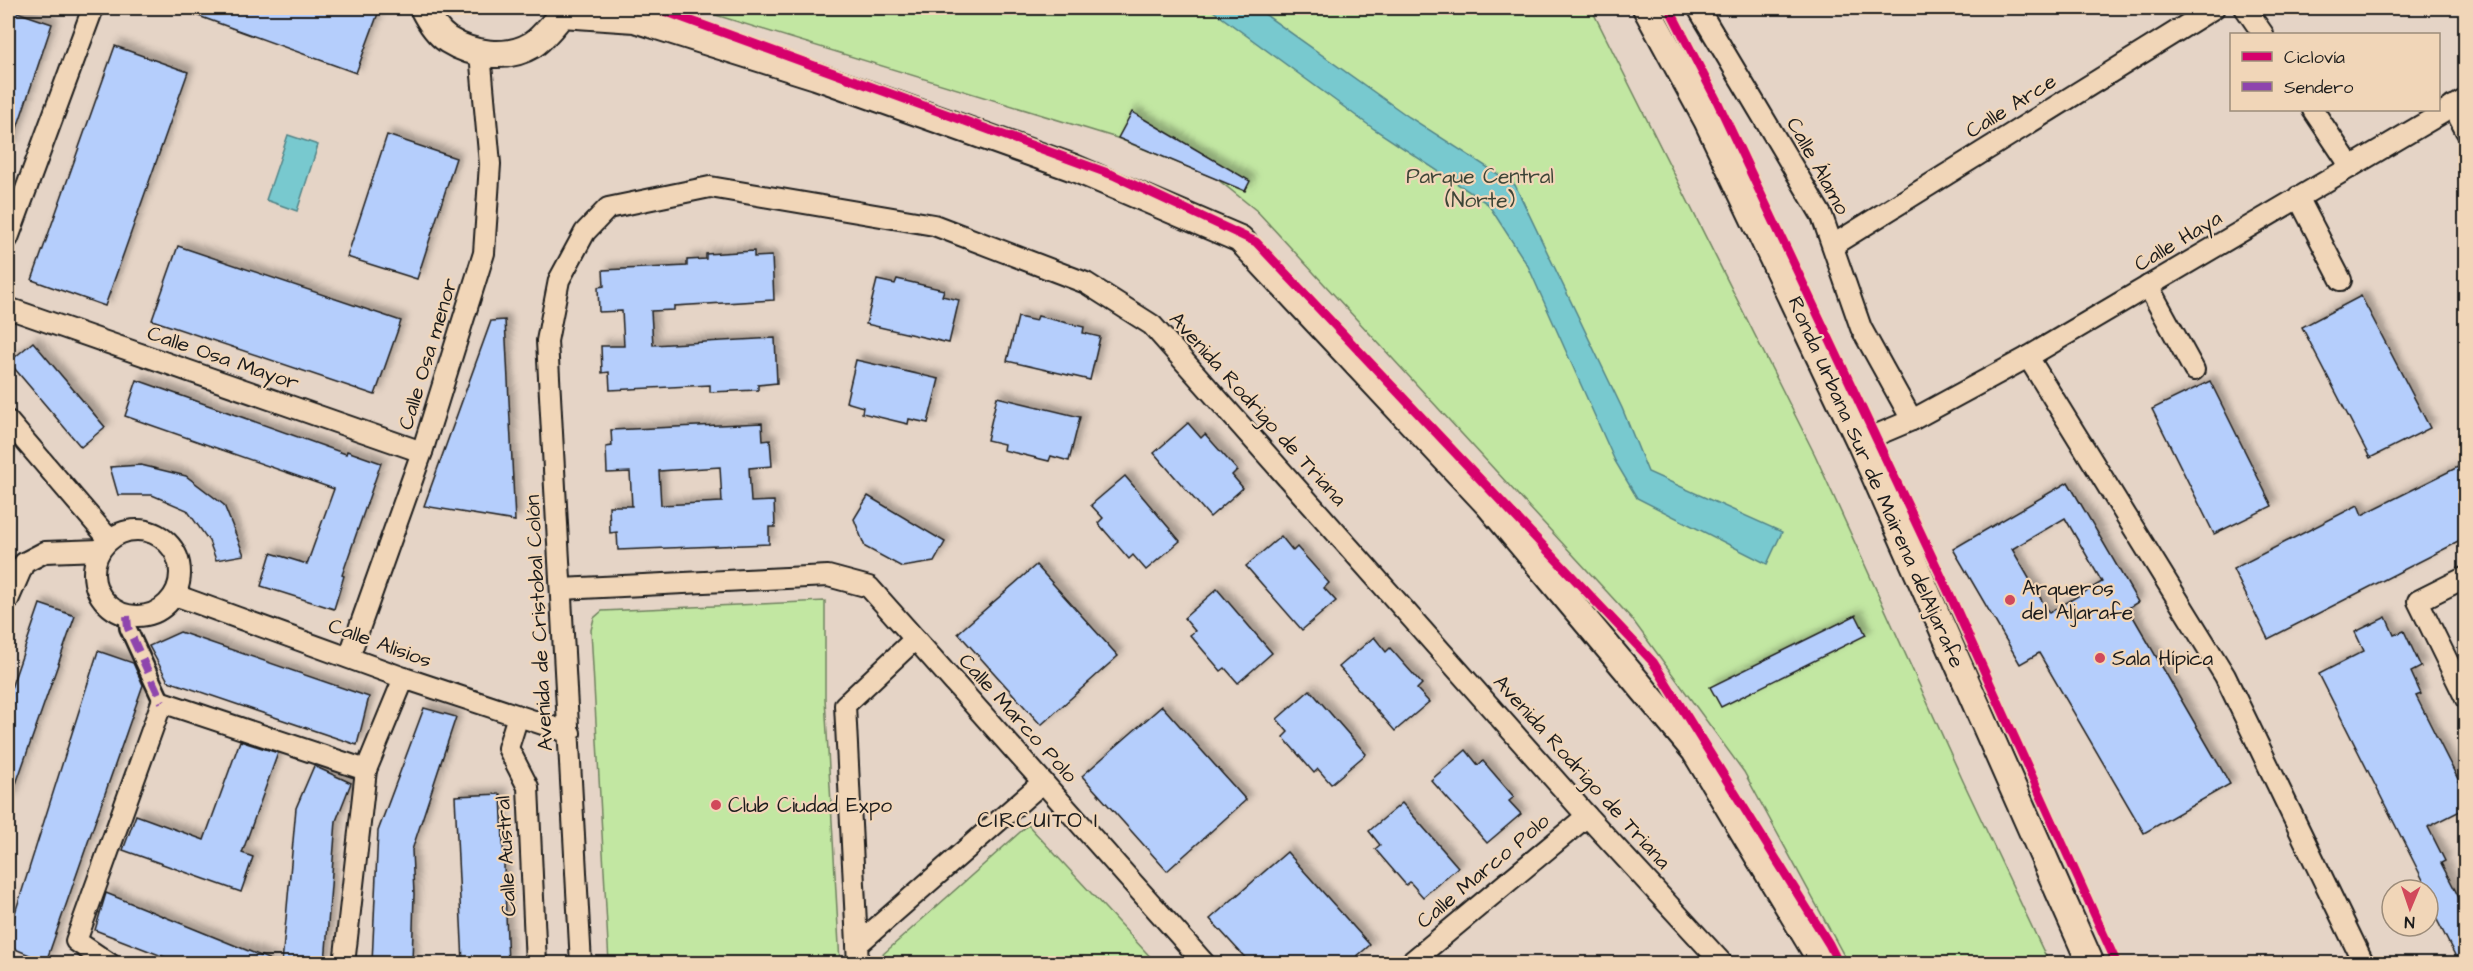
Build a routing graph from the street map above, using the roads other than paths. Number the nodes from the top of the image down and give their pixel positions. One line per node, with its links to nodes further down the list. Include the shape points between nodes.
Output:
1 (93, 8): 15 (street)
2 (423, 8): 9 (street, via 448,40)
3 (1646, 8): 25 (street, Ronda Urbana Sur de Mairena delAljarafe, via 1707,120)
4 (1698, 8): 16 (street, Calle Álamo, via 1822,216)
5 (2214, 8): 16 (street, Calle Arce)
6 (2245, 8): 8 (street)
7 (564, 11): 9 (street, via 533,45 507,54); 51 (street, via 635,19 816,76 1074,168 1240,239 1488,504 1695,751)
8 (2262, 33)
9 (480, 53): 26 (street, Calle Osa menor, via 490,164 484,253)
10 (2459, 102): 12 (street); 13 (street, Calle Haya)
11 (2314, 111): 13 (street)
12 (2466, 131)
13 (2351, 167): 14 (street, Calle Haya)
14 (2298, 197): 18 (street); 19 (street, Calle Haya)
15 (8, 238)
16 (1833, 245): 23 (street, Calle Álamo, via 1861,328)
17 (559, 280): 29 (street, Avenida de Cristobal Colón, via 548,341); 42 (street, Avenida Rodrigo de Triana, via 585,232 608,208 710,187 934,225 1086,283 1152,325)
18 (2341, 280)
19 (2148, 286): 21 (street, Calle Haya); 22 (street)
20 (8, 308): 26 (street, Calle Osa Mayor)
21 (2028, 357): 23 (street, Calle Haya); 53 (street, via 2225,676)
22 (2194, 370)
23 (1912, 420): 25 (street, Calle Haya)
24 (8, 421): 27 (street)
25 (1860, 442): 52 (street, Ronda Urbana Sur de Mairena delAljarafe)
26 (422, 452): 34 (street, Calle Osa menor)
27 (105, 544): 30 (street, via 134,530 160,536 177,556 180,582); 31 (street, via 45,552 24,563); 32 (street, via 93,569 96,590 103,602)
28 (2466, 577): 36 (street, via 2418,601)
29 (561, 589): 33 (street, Calle Marco Polo, via 828,576 869,587); 39 (street, Avenida de Cristobal Colón)
30 (175, 595): 32 (street, via 154,613); 34 (street, Calle Alisios)
31 (8, 600)
32 (127, 616): 37 (street, via 128,628)
33 (915, 639): 41 (street, Calle Marco Polo); 43 (street, via 845,705)
34 (349, 657): 35 (street, Calle Alisios)
35 (404, 678): 38 (street, Calle Alisios); 40 (street)
36 (2466, 699)
37 (162, 702): 40 (street); 44 (street, via 76,941)
38 (518, 716): 39 (street, Calle Alisios); 46 (street, Calle Austral, via 508,748 528,787)
39 (570, 733): 47 (street, Avenida de Cristobal Colón)
40 (366, 770): 45 (street)
41 (1043, 782): 43 (street); 48 (street, Calle Marco Polo)
42 (1587, 816): 49 (street, Calle Marco Polo); 50 (street, Avenida Rodrigo de Triana)
43 (857, 954)
44 (110, 963)
45 (344, 963)
46 (536, 963)
47 (581, 963)
48 (1205, 963)
49 (1409, 963)
50 (1722, 963)
51 (1823, 963)
52 (2091, 963)
53 (2364, 963)

